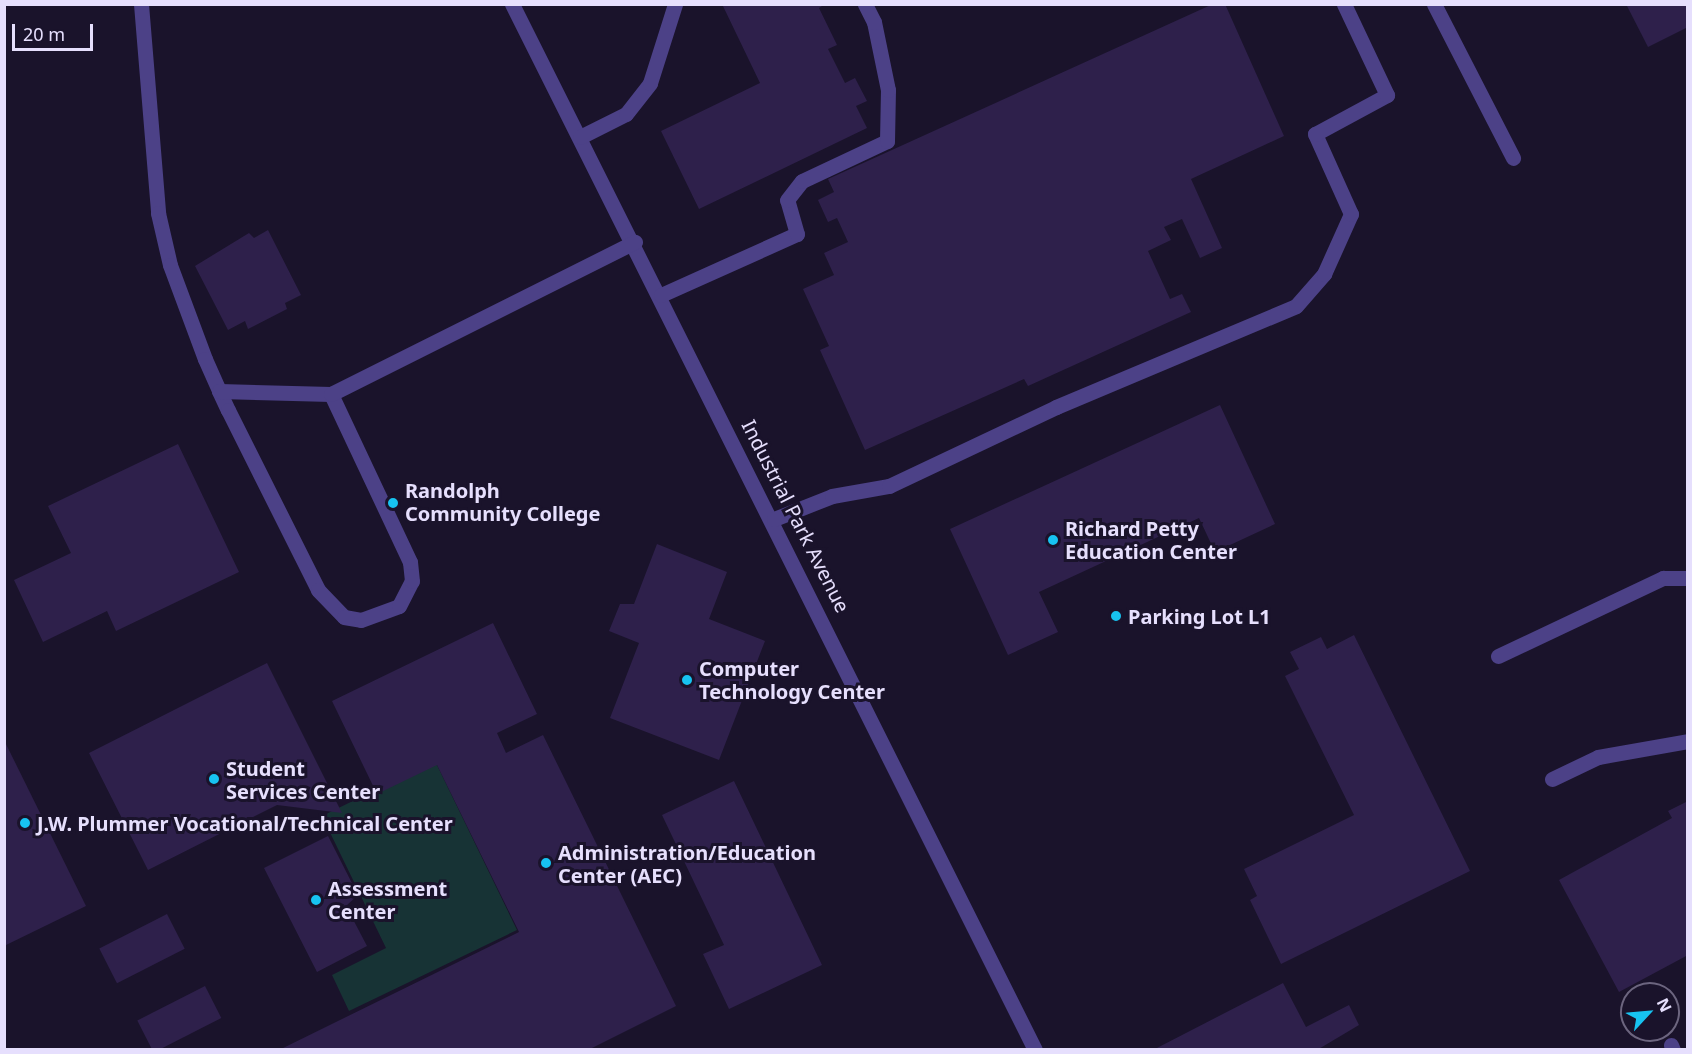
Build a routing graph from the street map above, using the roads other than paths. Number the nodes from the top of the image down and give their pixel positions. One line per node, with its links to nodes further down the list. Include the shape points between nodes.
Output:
1 (141, 4): 11 (street, via 158,213 170,265)
2 (512, 4): 7 (street, Industrial Park Avenue)
3 (675, 4): 7 (street, via 650,83 626,114)
4 (865, 4): 10 (street, via 874,22 888,90 887,141 802,181 787,200 797,234)
5 (1344, 4): 13 (street, via 1387,95 1315,134 1351,214 1324,274 1296,306 1056,407 889,486 832,496)
6 (1434, 4): 8 (street)
7 (580, 137): 9 (street, Industrial Park Avenue)
8 (1513, 158)
9 (635, 242): 10 (street, Industrial Park Avenue); 12 (street)
10 (661, 295): 13 (street, Industrial Park Avenue)
11 (219, 392): 12 (street); 12 (street, via 318,590 344,617 361,620 399,606 411,572)
12 (331, 394)
13 (774, 519): 18 (street, Industrial Park Avenue)
14 (1688, 578): 15 (street, via 1663,578)
15 (1498, 656)
16 (1688, 741): 17 (street, via 1598,757)
17 (1552, 779)
18 (1035, 1050)

